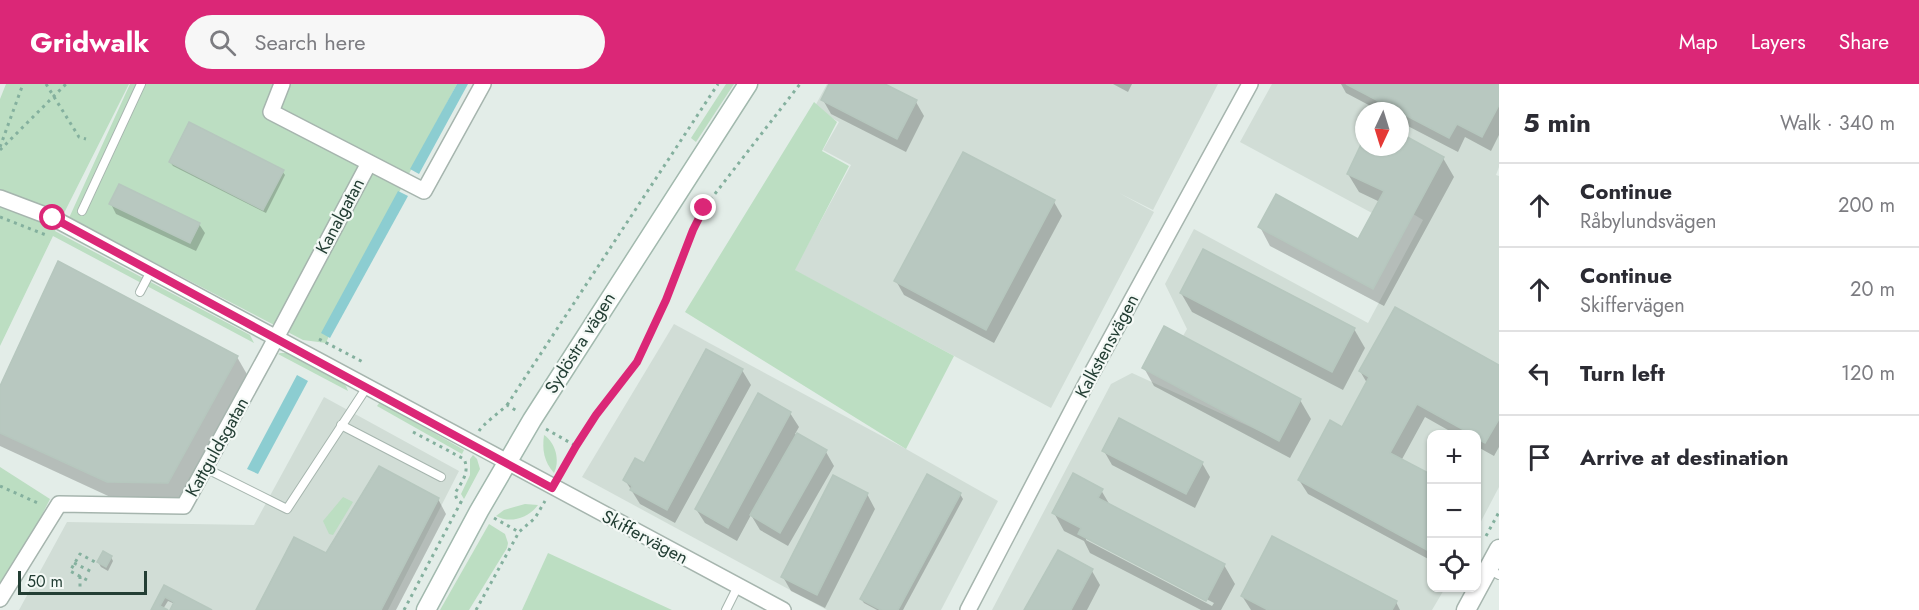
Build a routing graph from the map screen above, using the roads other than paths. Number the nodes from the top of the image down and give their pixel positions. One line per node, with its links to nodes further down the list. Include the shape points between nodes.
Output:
1 (141, 84): 8 (lane)
2 (282, 84): 6 (street, via 271,112)
3 (483, 84): 6 (street, Kanalgatan, via 424,191)
4 (748, 84): 14 (main road, Sydöstra vägen)
5 (1250, 84): 24 (street, Kalkstensvägen)
6 (369, 163): 11 (street, Kanalgatan)
7 (0, 198): 9 (street, Skiffervägen, via 53,218)
8 (82, 212)
9 (152, 271): 10 (lane); 11 (street, Skiffervägen)
10 (140, 292)
11 (276, 338): 12 (street, Skiffervägen); 15 (street, Kattguldsgatan)
12 (367, 387): 13 (lane); 14 (street, Skiffervägen)
13 (341, 425): 15 (lane, via 287,509); 16 (lane)
14 (507, 463): 19 (street, Skiffervägen); 21 (main road, Sydöstra vägen)
15 (205, 468): 20 (street, Kattguldsgatan, via 184,506 59,504)
16 (441, 477)
17 (1491, 546): 18 (main road)
18 (1494, 572): 25 (main road)
19 (738, 586): 22 (lane); 23 (street, Skiffervägen)
20 (0, 599)
21 (426, 610)
22 (726, 610)
23 (783, 610)
24 (968, 610)
25 (1466, 610)

